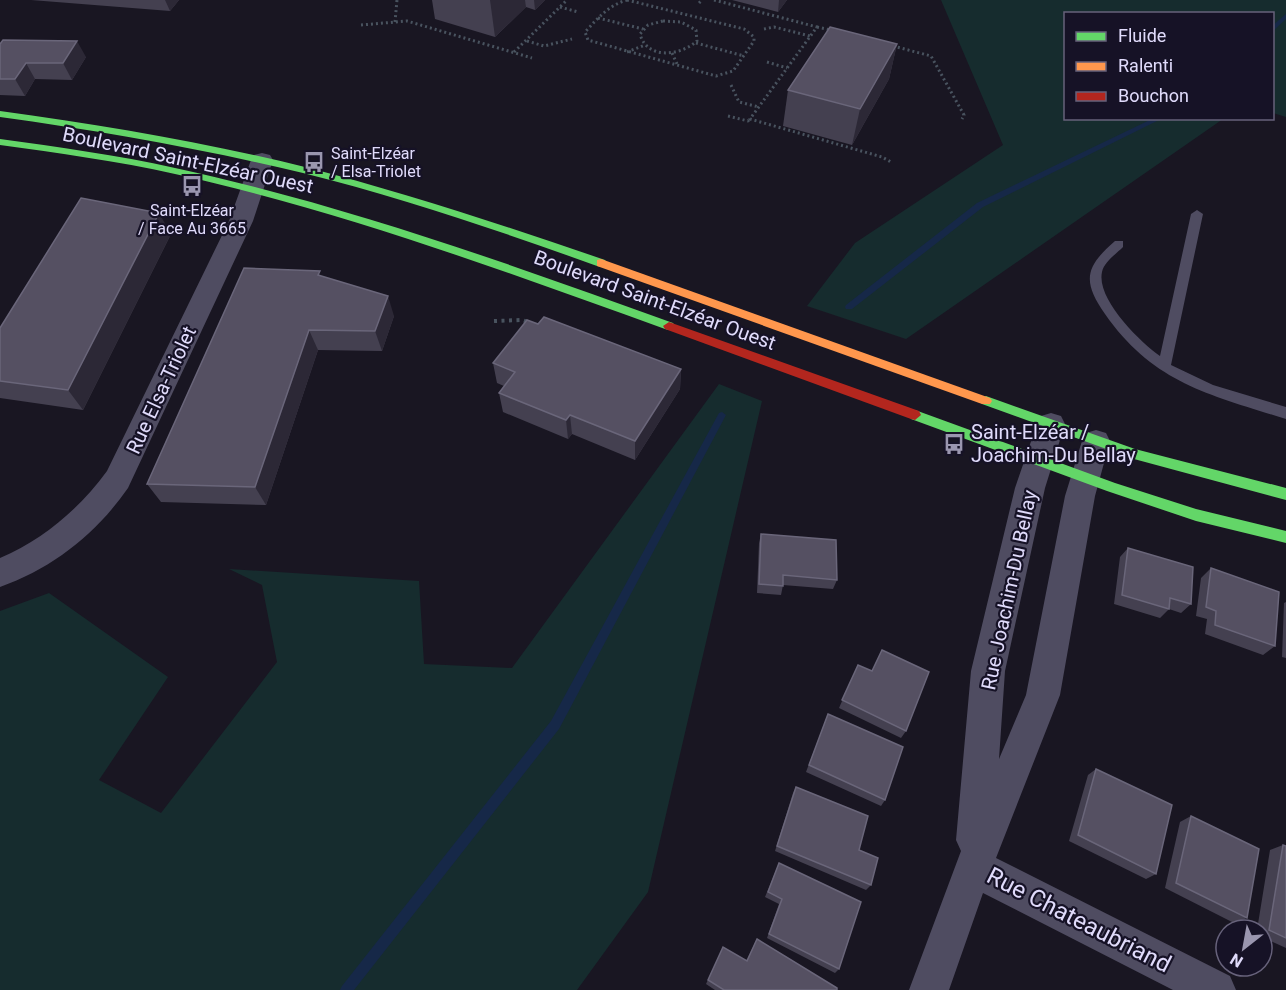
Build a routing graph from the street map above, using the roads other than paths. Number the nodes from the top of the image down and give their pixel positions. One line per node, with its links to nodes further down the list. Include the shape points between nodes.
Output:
1 (0, 114): 3 (street, Boulevard Saint-Elzéar Ouest, via 132,133)
2 (0, 142): 4 (street, Boulevard Saint-Elzéar Ouest, via 151,168)
3 (262, 160): 4 (street, Rue Elsa-Triolet); 9 (street, Boulevard Saint-Elzéar Ouest, via 484,222)
4 (253, 191): 11 (street, Boulevard Saint-Elzéar Ouest, via 476,256); 15 (street, Rue Elsa-Triolet, via 114,485 77,527 34,557)
5 (1197, 214): 7 (lane)
6 (1119, 244): 7 (lane, via 1099,261 1095,286 1123,333)
7 (1164, 368): 8 (lane, via 1188,382)
8 (1286, 413)
9 (1051, 424): 10 (street, Boulevard Saint-Elzéar Ouest); 11 (street, Rue Joachim-Du Bellay)
10 (1096, 441): 12 (street, Rue Joachim-Du Bellay); 13 (street, Boulevard Saint-Elzéar Ouest, via 1156,461)
11 (1038, 460): 12 (street, Boulevard Saint-Elzéar Ouest); 16 (street, Rue Joachim-Du Bellay, via 988,671)
12 (1085, 477): 14 (street, Boulevard Saint-Elzéar Ouest, via 1196,515); 16 (street, Rue Joachim-Du Bellay, via 1043,696)
13 (1286, 494)
14 (1286, 537)
15 (0, 573)
16 (973, 867): 17 (street, Rue Joachim-Du Bellay); 18 (street, Rue Chateaubriand)
17 (929, 990)
18 (1216, 990)

